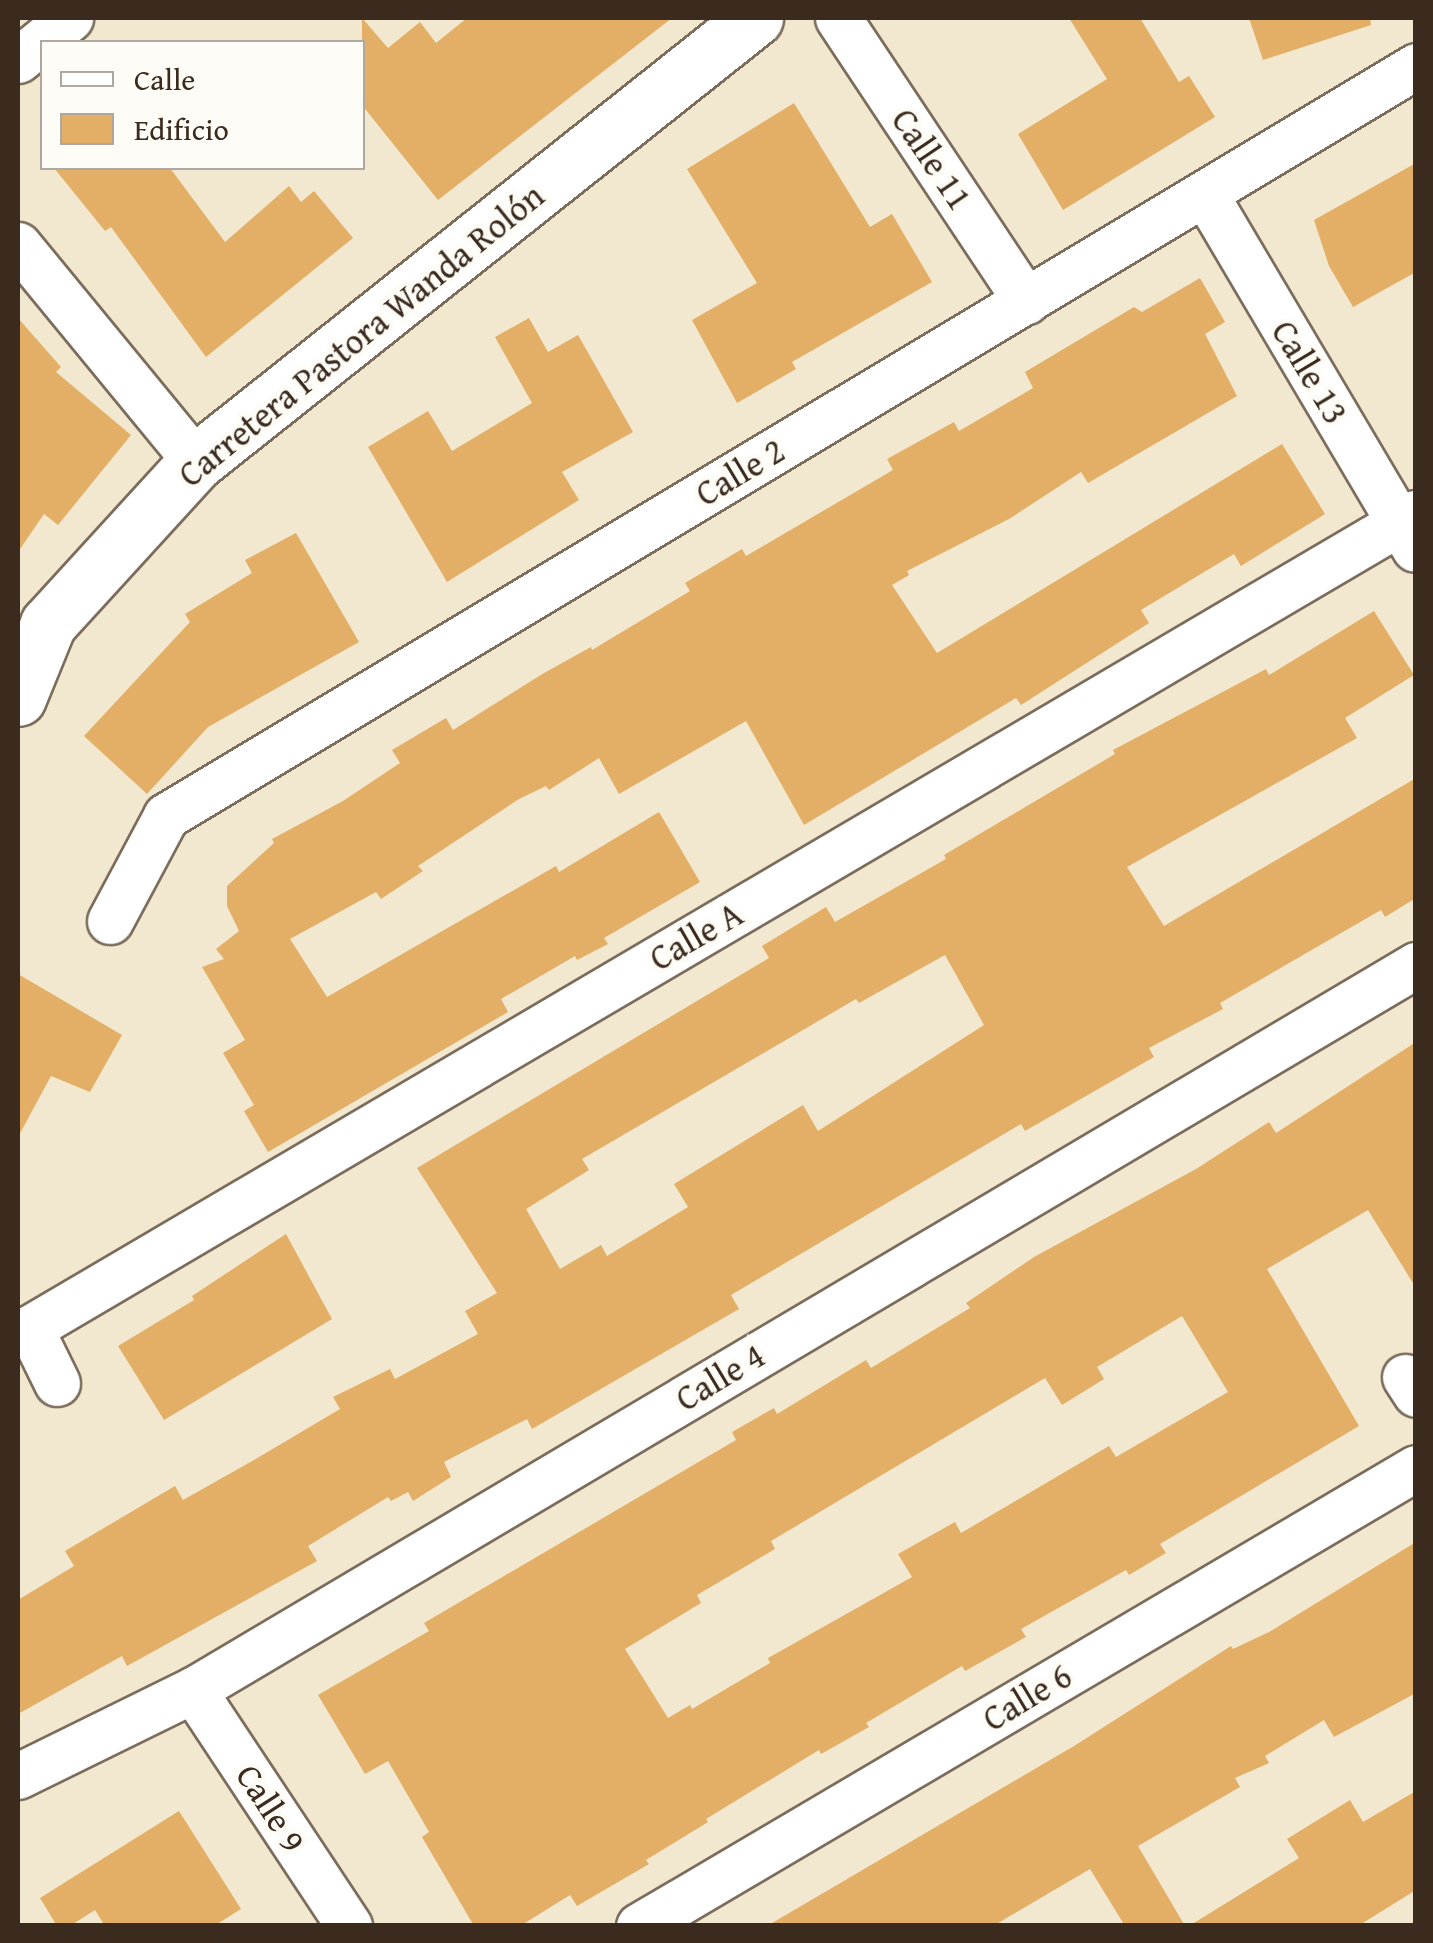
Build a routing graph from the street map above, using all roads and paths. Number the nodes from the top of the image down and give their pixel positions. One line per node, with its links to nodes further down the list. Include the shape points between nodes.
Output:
1 (70, 18): 4 (street)
2 (755, 18): 11 (street, Carretera Pastora Wanda Rolón)
3 (838, 18): 10 (street, Calle 11)
4 (43, 40)
5 (40, 42): 6 (street)
6 (18, 60)
7 (1416, 66): 8 (street, Calle 2)
8 (1205, 194): 10 (street, Calle 2); 12 (street, Calle 13)
9 (18, 244): 11 (street)
10 (1026, 301): 14 (street, Calle 2, via 166,816)
11 (196, 462): 13 (street, Carretera Pastora Wanda Rolón, via 48,624)
12 (1410, 529): 16 (street, Calle A, via 30,1328)
13 (18, 698)
14 (110, 920)
15 (1416, 965): 18 (street, Calle 4)
16 (58, 1383)
17 (1416, 1468): 21 (street, Calle 6)
18 (194, 1690): 19 (street, Calle 4); 20 (street, Calle 9)
19 (18, 1776)
20 (349, 1926)
21 (639, 1926)

